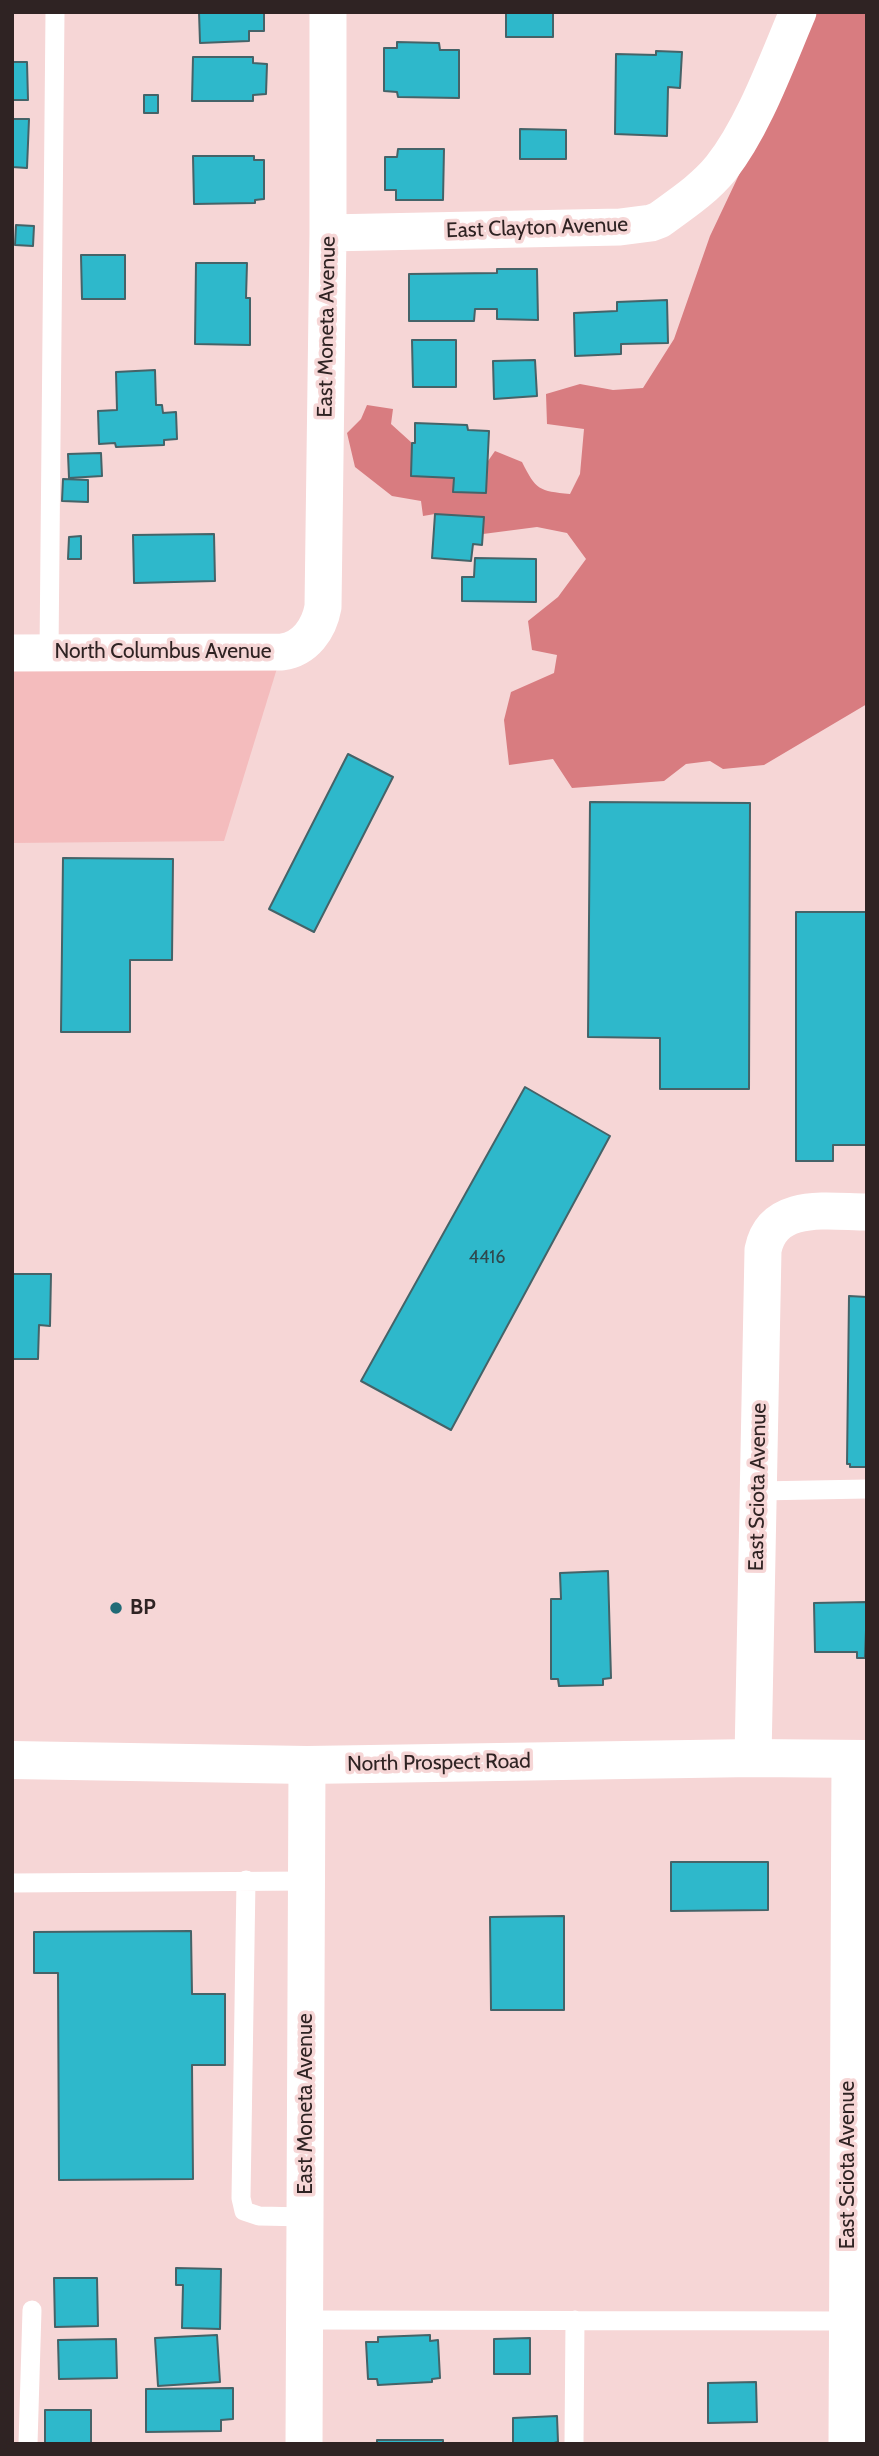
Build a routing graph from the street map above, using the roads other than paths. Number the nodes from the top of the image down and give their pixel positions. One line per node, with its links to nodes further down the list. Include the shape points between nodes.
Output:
1 (55, 12): 7 (lane)
2 (328, 12): 4 (street, East Moneta Avenue)
3 (798, 12): 4 (street, East Clayton Avenue, via 748,124 722,167 690,197 651,223)
4 (328, 233): 5 (street, East Moneta Avenue, via 323,607)
5 (309, 637): 7 (street, North Columbus Avenue, via 282,652)
6 (12, 653): 7 (street, North Columbus Avenue)
7 (49, 653)
8 (867, 1212): 10 (street, East Sciota Avenue, via 804,1212 778,1221 765,1239)
9 (867, 1489): 10 (lane)
10 (758, 1491): 11 (street, East Sciota Avenue)
11 (753, 1758): 12 (main road, North Prospect Road); 14 (main road, North Prospect Road)
12 (858, 1759): 22 (street, East Sciota Avenue)
13 (12, 1760): 14 (main road, North Prospect Road)
14 (307, 1765): 16 (street, East Moneta Avenue)
15 (246, 1880): 16 (lane); 17 (lane); 18 (lane, via 241,2198 244,2211 251,2214)
16 (306, 1881): 18 (street, East Moneta Avenue)
17 (12, 1883)
18 (306, 2217): 20 (street, East Moneta Avenue)
19 (32, 2310): 23 (lane)
20 (304, 2320): 21 (lane); 24 (street, East Moneta Avenue)
21 (575, 2320): 22 (lane); 25 (lane)
22 (847, 2321): 26 (street, East Sciota Avenue)
23 (28, 2444)
24 (304, 2444)
25 (574, 2444)
26 (847, 2444)

